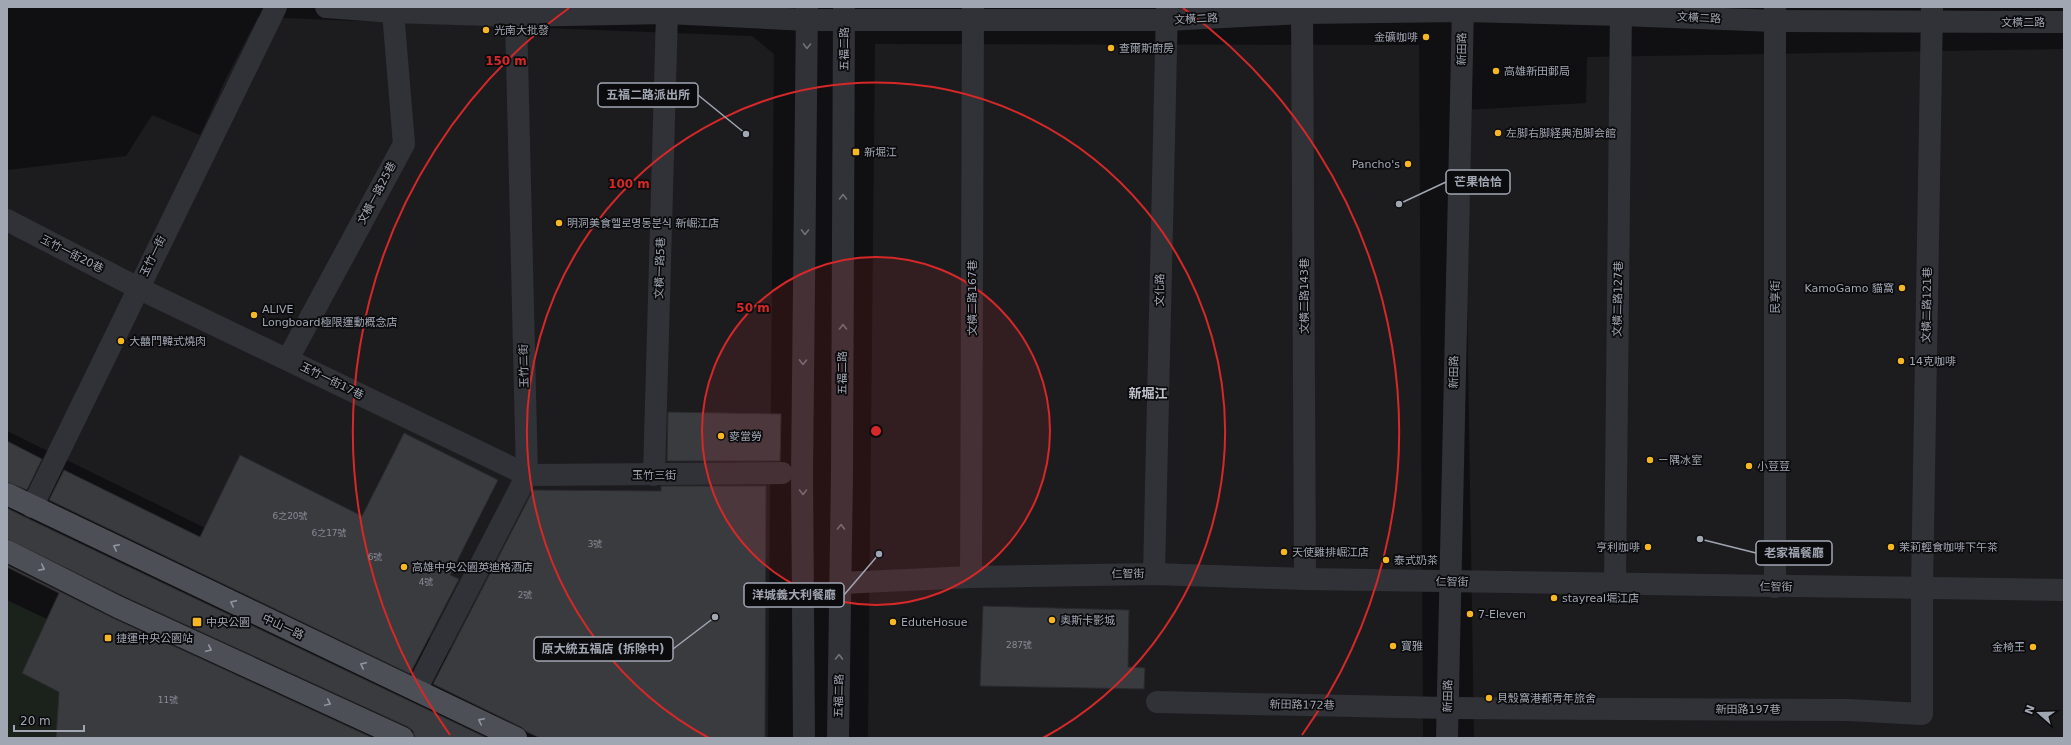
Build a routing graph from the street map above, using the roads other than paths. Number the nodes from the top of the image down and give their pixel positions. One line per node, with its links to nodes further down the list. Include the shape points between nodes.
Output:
1 (276, 7): 17 (street, 玉竹一街)
2 (326, 7): 6 (street, 文橫二路)
3 (1463, 9): 4 (street, 文橫二路); 5 (street, 文橫二路); 28 (street, 新田路)
4 (1302, 10): 11 (street, 文橫二路); 27 (street, 文橫二路143巷)
5 (1621, 11): 12 (street, 文橫二路); 30 (street, 文橫二路127巷)
6 (393, 12): 14 (street, 文橫二路); 18 (street, 文橫一路25巷, via 404,144)
7 (666, 13): 8 (street, 文橫二路); 14 (street, 文橫二路); 21 (street, 文橫一路5巷)
8 (807, 13): 9 (street, 文橫二路); 39 (street, one-way to 39, via 802,466)
9 (844, 13): 10 (street, 文橫二路); 29 (street, 五福二路, one-way to 9)
10 (973, 14): 11 (street, 文橫二路); 26 (street, 文橫二路167巷)
11 (1167, 14): 25 (street, 文化路)
12 (1775, 14): 13 (street, 文橫二路); 31 (street, 民享街)
13 (1932, 14): 15 (street, 文橫二路); 32 (street, 文橫二路121巷)
14 (516, 16): 20 (street, 玉竹二街)
15 (2064, 22)
16 (7, 220): 17 (street, 玉竹一街20巷)
17 (138, 288): 18 (street, 玉竹一街17巷); 23 (street, 玉竹一街)
18 (288, 359): 20 (street, 玉竹一街17巷)
19 (782, 473): 21 (street, 玉竹三街)
20 (527, 475): 21 (street, 玉竹三街); 34 (street, 玉竹二街)
21 (654, 475)
22 (7, 494): 23 (main road, 中山一路)
23 (32, 507): 34 (main road, 中山一路, one-way to 23)
24 (7, 551): 37 (main road, one-way to 37, via 118,607)
25 (1154, 574): 26 (street, 仁智街); 27 (street, 仁智街)
26 (971, 577): 29 (street, 仁智街)
27 (1306, 579): 28 (street, 仁智街)
28 (1449, 582): 30 (street, 仁智街); 36 (street, 新田路)
29 (841, 583): 40 (street, 五福二路, one-way to 29)
30 (1615, 583): 31 (street, 仁智街)
31 (1775, 587): 32 (street, 仁智街)
32 (1922, 588): 33 (street, 仁智街); 36 (street, 新田路197巷, via 1922,714 1849,710)
33 (2064, 590)
34 (416, 690): 38 (main road, 中山一路, one-way to 34)
35 (1157, 702): 36 (street, 新田路172巷)
36 (1447, 708): 41 (street, 新田路)
37 (403, 738)
38 (516, 738)
39 (804, 738)
40 (838, 738)
41 (1447, 738)

